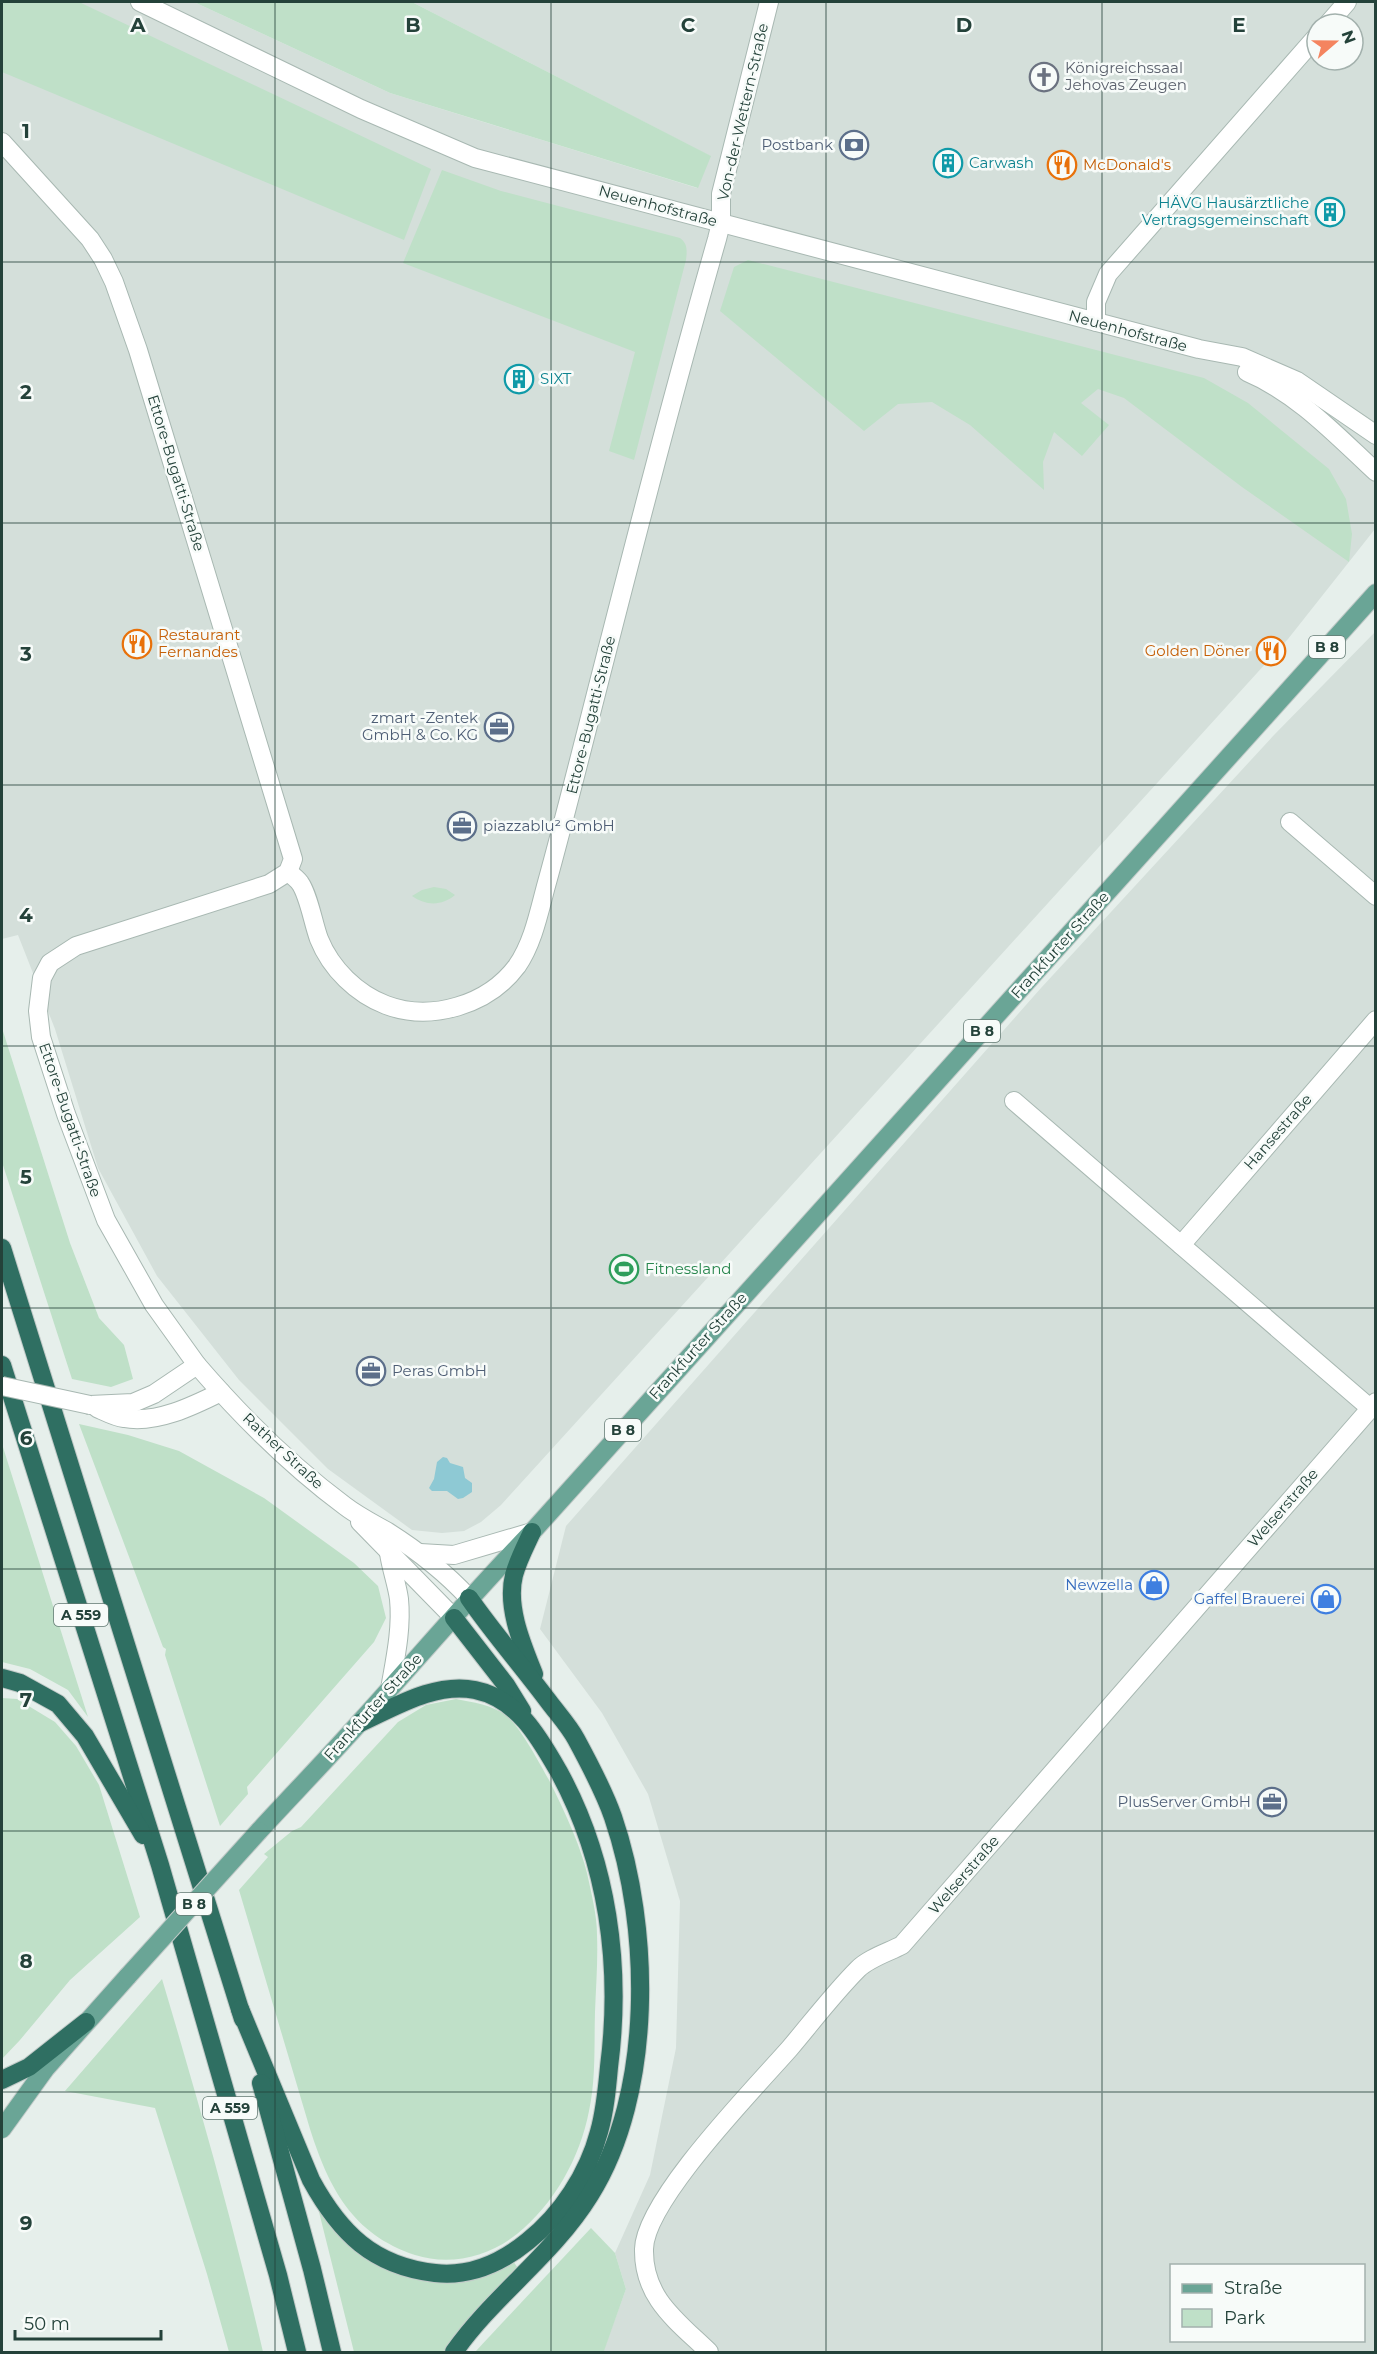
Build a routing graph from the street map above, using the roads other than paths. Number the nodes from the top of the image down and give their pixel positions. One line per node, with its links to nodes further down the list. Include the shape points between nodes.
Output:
1 (140, 2): 5 (street, Neuenhofstraße, via 361,109 476,158)
2 (770, 2): 5 (street, Von-der-Wettern-Straße, via 721,194)
3 (1305, 50): 6 (street, via 1108,274 1096,302)
4 (2, 142): 12 (street, Ettore-Bugatti-Straße, via 90,239 114,282 287,834 293,859)
5 (721, 223): 6 (street, Neuenhofstraße); 12 (street, Ettore-Bugatti-Straße, via 561,833 533,934 519,963 494,989 458,1006 433,1013 388,1006 360,992 332,961 321,942 301,884)
6 (1096, 322): 7 (street, Neuenhofstraße)
7 (1199, 350): 8 (street, Neuenhofstraße, via 1242,357 1297,381); 9 (street, Neuenhofstraße, via 1263,379 1298,401)
8 (1376, 435)
9 (1376, 471)
10 (1373, 598): 25 (main road, Frankfurter Straße / B 8)
11 (1290, 822): 13 (street)
12 (288, 872): 19 (street, Ettore-Bugatti-Straße, via 269,884 76,946 50,963 42,978 38,1011 41,1037 106,1220 154,1305)
13 (1376, 896)
14 (1376, 1020): 16 (street, Hansestraße)
15 (1014, 1101): 16 (street)
16 (1181, 1245): 22 (street)
17 (2, 1248): 36 (highway, A 559)
18 (2, 1365): 35 (highway, A 559)
19 (197, 1365): 21 (street, Rather Straße); 23 (street)
20 (2, 1386): 23 (street, bridge)
21 (221, 1392): 23 (street, via 200,1403 137,1420); 24 (street, Rather Straße)
22 (1373, 1405): 43 (street, Welserstraße, via 902,1945 860,1967 686,2167 656,2214 644,2246 645,2275 663,2307)
23 (120, 1412)
24 (346, 1508): 26 (street, Rather Straße); 27 (street, Rather Straße)
25 (532, 1532): 27 (street, via 454,1555); 28 (main road, Frankfurter Straße / B 8); 32 (highway, via 514,1573 513,1608 523,1647)
26 (389, 1553): 29 (street, Rather Straße); 31 (street, via 399,1609)
27 (420, 1553): 28 (street, Rather Straße)
28 (469, 1598): 29 (main road, Frankfurter Straße / B 8); 32 (highway)
29 (454, 1618): 31 (main road, Frankfurter Straße / B 8); 33 (highway, via 506,1685)
30 (2, 1678): 35 (highway, via 20,1683 58,1704 85,1736)
31 (390, 1689): 34 (main road, Frankfurter Straße / B 8)
32 (542, 1692): 42 (highway, via 575,1737 612,1815 623,1852 636,1919 640,1983 636,2047 626,2112 592,2193 574,2220)
33 (528, 1722): 34 (highway, via 488,1693 459,1688 417,1697); 36 (highway, via 561,1776 582,1822 609,1921 615,1976 614,2029 599,2135 570,2195 540,2232 494,2263 449,2275 401,2267 363,2247 332,2214 311,2180)
34 (360, 1723): 37 (main road, Frankfurter Straße / B 8, bridge)
35 (160, 1865): 40 (highway, A 559)
36 (240, 2009): 41 (highway, A 559)
37 (86, 2022): 38 (highway, via 29,2067); 39 (main road, Frankfurter Straße / B 8, via 46,2068)
38 (2, 2080)
39 (2, 2129)
40 (297, 2352)
41 (332, 2352)
42 (454, 2352)
43 (709, 2352)

